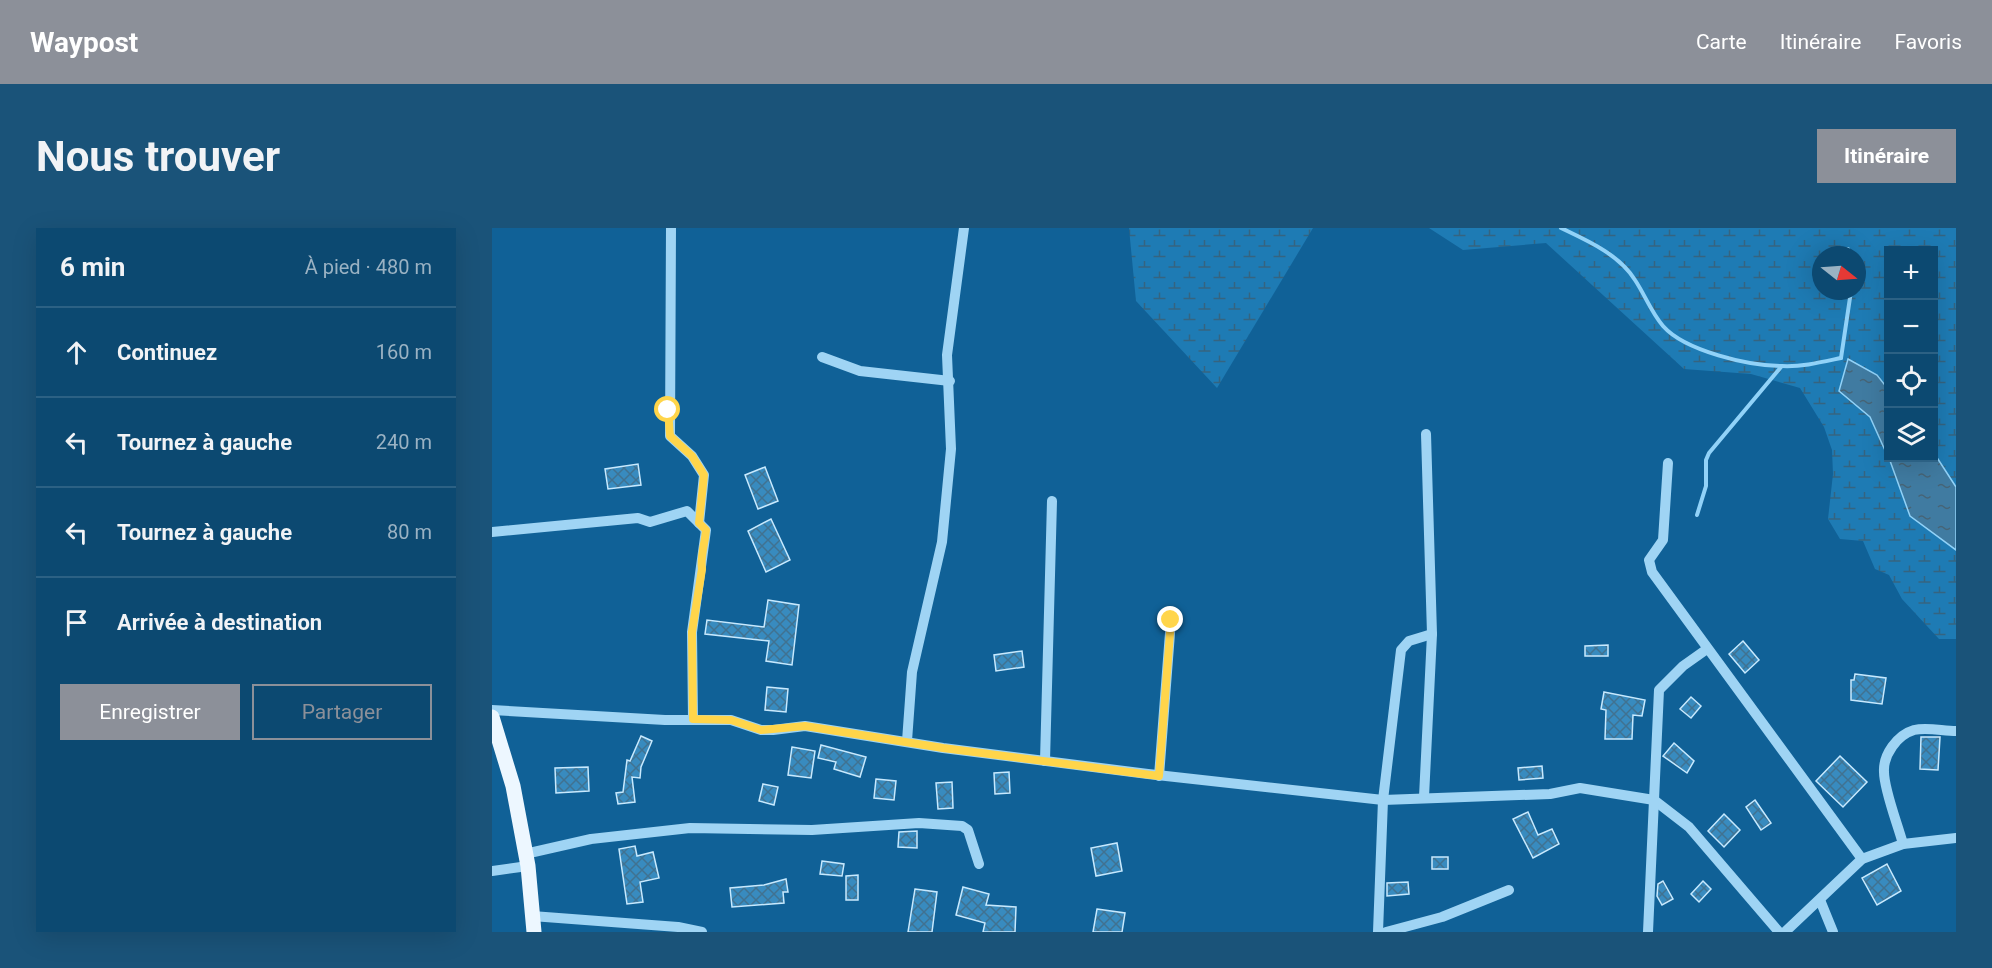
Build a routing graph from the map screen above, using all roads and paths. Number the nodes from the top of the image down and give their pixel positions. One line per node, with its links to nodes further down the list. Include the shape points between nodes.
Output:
1 (671, 228): 8 (street, via 670,436 692,456 704,475)
2 (964, 228): 4 (street, via 947,355)
3 (822, 357): 4 (street, via 861,371)
4 (950, 381): 17 (street, via 951,449 942,542 912,672)
5 (1426, 434): 11 (street)
6 (1668, 463): 12 (street, via 1663,540 1649,565)
7 (1053, 501): 18 (street)
8 (699, 523): 9 (street, via 687,511 650,522 639,518); 15 (street, via 706,530 692,632)
9 (492, 532)
10 (1171, 620): 19 (street)
11 (1432, 634): 20 (street); 21 (street, via 1408,641 1401,650)
12 (1707, 649): 22 (street, via 1659,690); 25 (street)
13 (492, 710): 15 (street)
14 (492, 717): 26 (main road, via 513,786)
15 (693, 719): 17 (street, via 731,720 761,730 797,725)
16 (1956, 731): 24 (street, via 1916,730 1904,734 1886,758 1884,772)
17 (907, 741): 18 (street)
18 (1045, 761): 19 (street)
19 (1159, 776): 21 (street)
20 (1424, 797): 21 (street); 22 (street, via 1550,794 1580,788)
21 (1383, 800): 34 (street)
22 (1654, 800): 36 (street); 37 (street, via 1689,827)
23 (1956, 838): 24 (street)
24 (1903, 844): 25 (street)
25 (1862, 859): 30 (street)
26 (526, 860): 27 (street, via 591,838 690,828 812,830 920,823 962,826 968,830); 28 (street); 31 (main road)
27 (979, 864)
28 (492, 871)
29 (1509, 890): 35 (street, via 1442,917)
30 (1820, 900): 38 (street); 39 (street)
31 (532, 916): 32 (main road); 33 (street)
32 (534, 932)
33 (702, 932)
34 (1378, 932)
35 (1386, 932)
36 (1648, 932)
37 (1779, 932)
38 (1785, 932)
39 (1833, 932)

